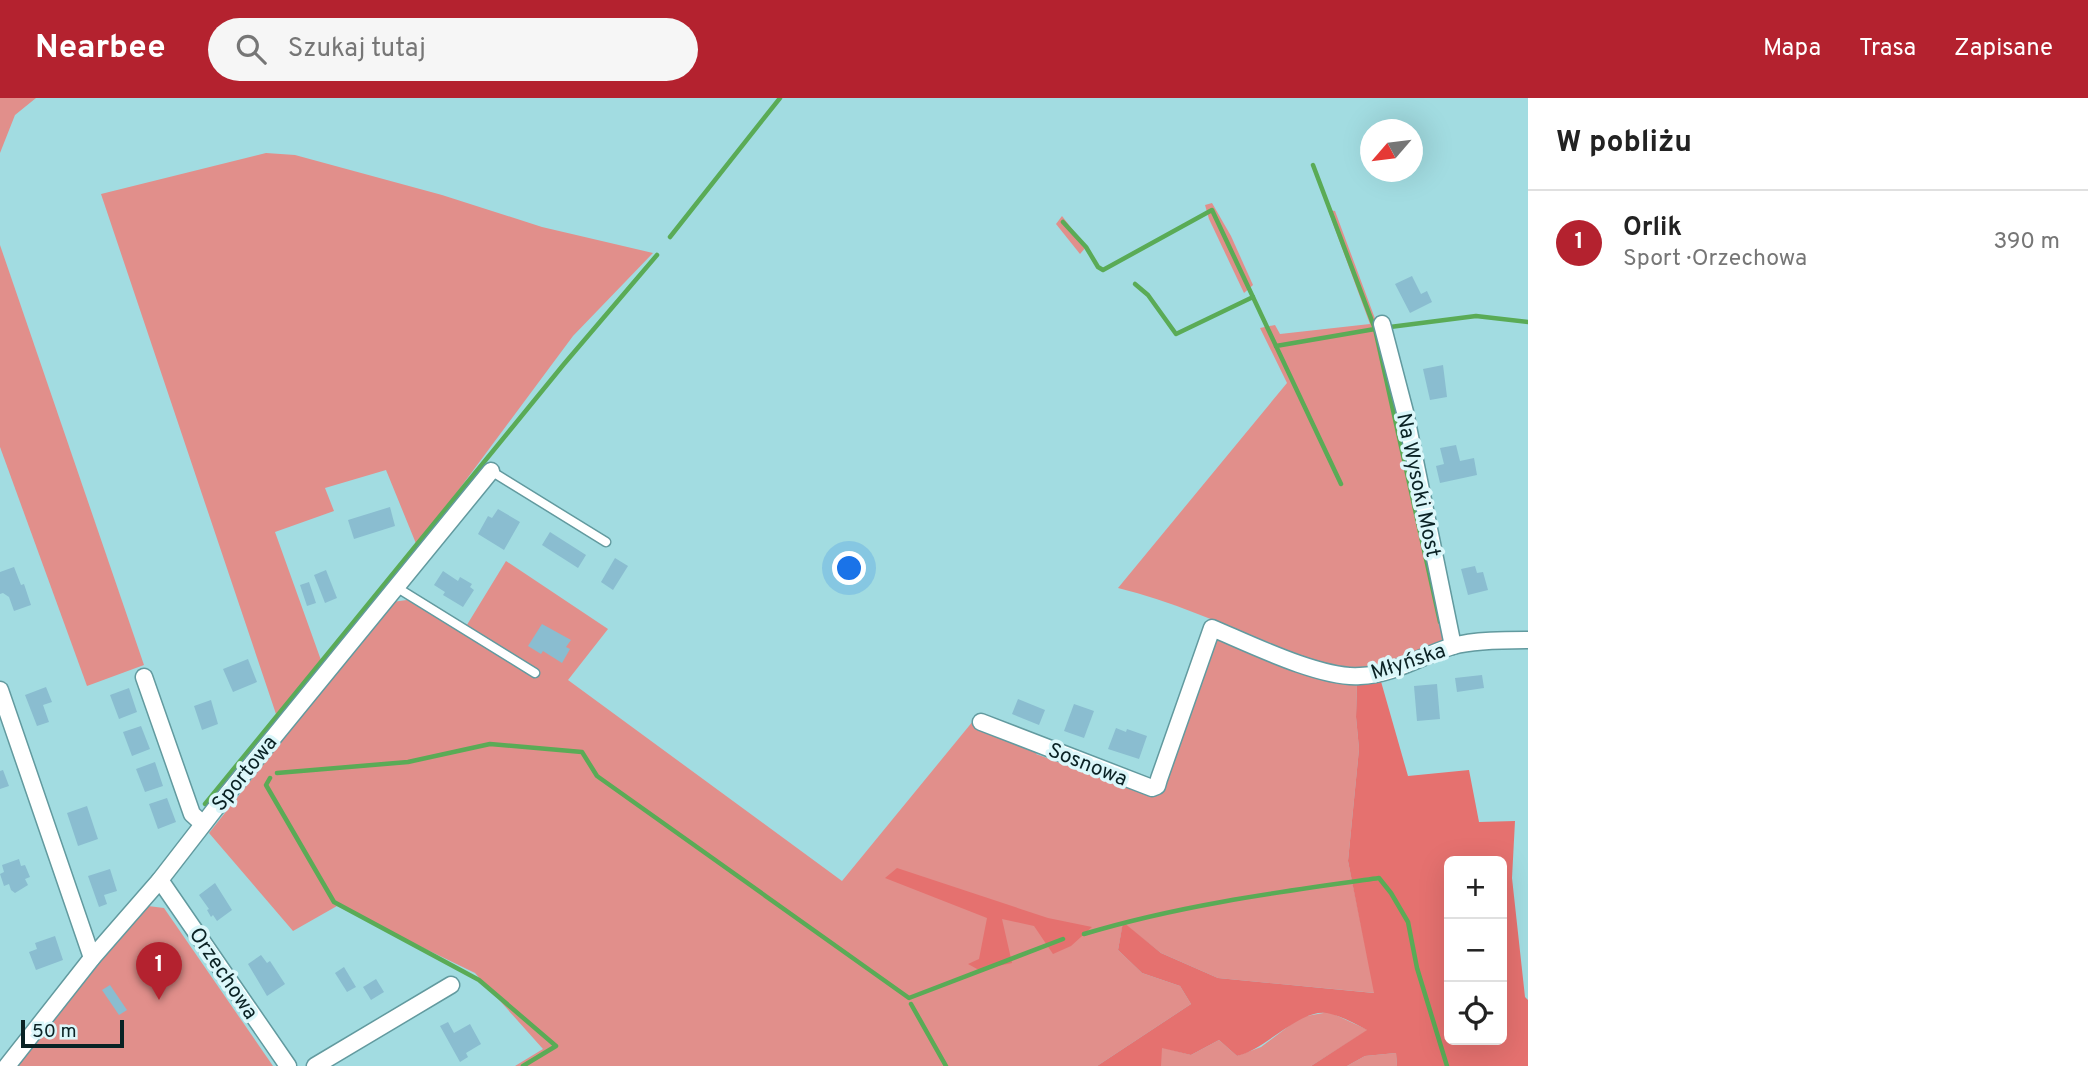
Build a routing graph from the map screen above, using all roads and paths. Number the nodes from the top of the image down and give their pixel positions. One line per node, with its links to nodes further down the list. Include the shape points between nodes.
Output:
1 (1382, 324): 7 (street, Na Wysoki Most, via 1405,412)
2 (491, 471): 3 (lane, Sportowa); 4 (street, Sportowa)
3 (606, 542)
4 (396, 587): 8 (lane); 12 (street, Sportowa)
5 (1212, 628): 7 (street, Młyńska, via 1312,668 1360,677); 11 (street, Sosnowa, via 1157,786 1152,788)
6 (1528, 640): 7 (street, Młyńska)
7 (1453, 646)
8 (535, 673)
9 (144, 677): 12 (street, via 192,814)
10 (0, 690): 14 (street)
11 (981, 722)
12 (203, 824): 13 (street, Sportowa)
13 (160, 880): 14 (street, Sportowa); 17 (street, Orzechowa)
14 (92, 958): 16 (street, Sportowa)
15 (451, 985): 18 (street)
16 (7, 1066)
17 (288, 1066)
18 (315, 1066)

